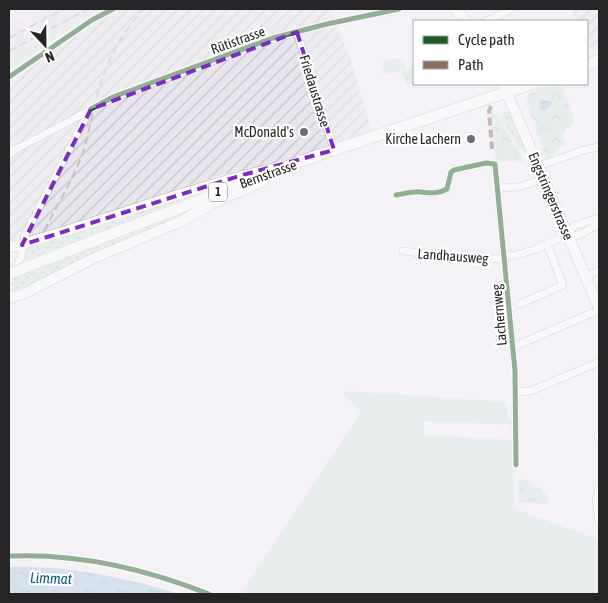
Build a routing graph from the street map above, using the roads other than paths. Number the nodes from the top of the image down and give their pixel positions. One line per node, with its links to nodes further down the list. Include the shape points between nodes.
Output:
1 (399, 9): 6 (street, Rütistrasse)
2 (455, 9): 4 (street)
3 (512, 9): 5 (street)
4 (465, 20)
5 (488, 20)
6 (297, 32): 9 (street, Rütistrasse, via 120,94); 12 (street, Friedaustrasse)
7 (524, 85): 8 (main road, Bernstrasse / 1)
8 (505, 88): 12 (main road, Bernstrasse / 1); 15 (street, Engstringerstrasse)
9 (91, 109): 11 (street, Rütistrasse); 24 (street)
10 (599, 147): 15 (street)
11 (12, 149): 13 (street, Rütistrasse)
12 (334, 150): 14 (main road, Bernstrasse / 1)
13 (9, 155)
14 (298, 162): 16 (main road, Bernstrasse / 1); 24 (street, via 239,176)
15 (538, 166): 17 (street, Engstringerstrasse)
16 (270, 173): 29 (main road, Bernstrasse / 1, bridge); 32 (street, via 262,182 177,224 92,258)
17 (543, 179): 18 (street, via 518,187); 22 (street, Engstringerstrasse)
18 (497, 188): 19 (street, Lachernweg, via 495,164 486,163 454,170 446,189 440,192); 27 (street, Lachernweg)
19 (396, 195)
20 (599, 218): 22 (street, via 574,226)
21 (599, 224): 22 (street, via 576,236)
22 (568, 234): 23 (street, Landhausweg); 30 (street, Engstringerstrasse)
23 (547, 244): 27 (street, Landhausweg); 33 (street, via 564,285)
24 (22, 245): 25 (street); 31 (street)
25 (9, 247)
26 (403, 252): 27 (street, Landhausweg, via 460,258)
27 (504, 258): 35 (street, Lachernweg)
28 (599, 270): 30 (street)
29 (9, 274)
30 (585, 276): 34 (street, Engstringerstrasse)
31 (9, 281)
32 (9, 298)
33 (520, 304)
34 (599, 309): 35 (street)
35 (513, 347): 37 (street, Lachernweg)
36 (599, 362): 37 (street, via 531,391)
37 (516, 392): 38 (street, Lachernweg)
38 (516, 465)
39 (599, 487): 40 (street, via 596,500)
40 (599, 522)

